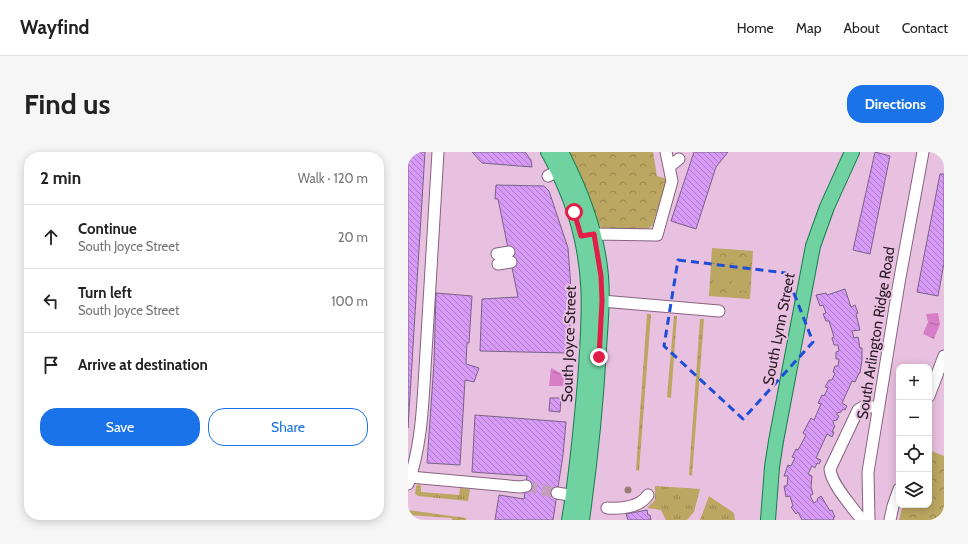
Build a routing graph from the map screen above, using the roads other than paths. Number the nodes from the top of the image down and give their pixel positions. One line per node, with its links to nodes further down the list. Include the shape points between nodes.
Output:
1 (438, 152): 18 (street, via 419,436 417,455)
2 (548, 152): 9 (main road, South Joyce Street)
3 (561, 152): 9 (main road, South Joyce Street)
4 (666, 152): 8 (street)
5 (852, 152): 27 (main road, South Lynn Street, via 827,206 813,246 776,441)
6 (924, 152): 17 (street, South Arlington Ridge Road)
7 (679, 159): 8 (street)
8 (669, 167): 10 (street, via 672,181 657,235)
9 (558, 171): 10 (main road, South Joyce Street, via 574,212)
10 (588, 235): 13 (main road, South Joyce Street, via 600,269); 22 (main road, South Joyce Street, via 589,307)
11 (510, 257): 12 (street)
12 (498, 259)
13 (602, 301): 14 (street, via 634,298); 22 (main road, South Joyce Street, via 596,393)
14 (719, 311)
15 (944, 356): 16 (street)
16 (932, 388)
17 (879, 407): 28 (street, via 863,407 858,410 830,469 830,475); 29 (street, South Arlington Ridge Road, via 868,472)
18 (409, 480): 19 (street)
19 (526, 486)
20 (557, 493): 22 (street)
21 (648, 495): 24 (street, via 643,502 634,506)
22 (579, 497): 25 (main road, South Joyce Street); 26 (main road, South Joyce Street)
23 (896, 498): 30 (street)
24 (607, 508)
25 (569, 520)
26 (582, 520)
27 (768, 520)
28 (862, 520)
29 (869, 520)
30 (890, 520)

